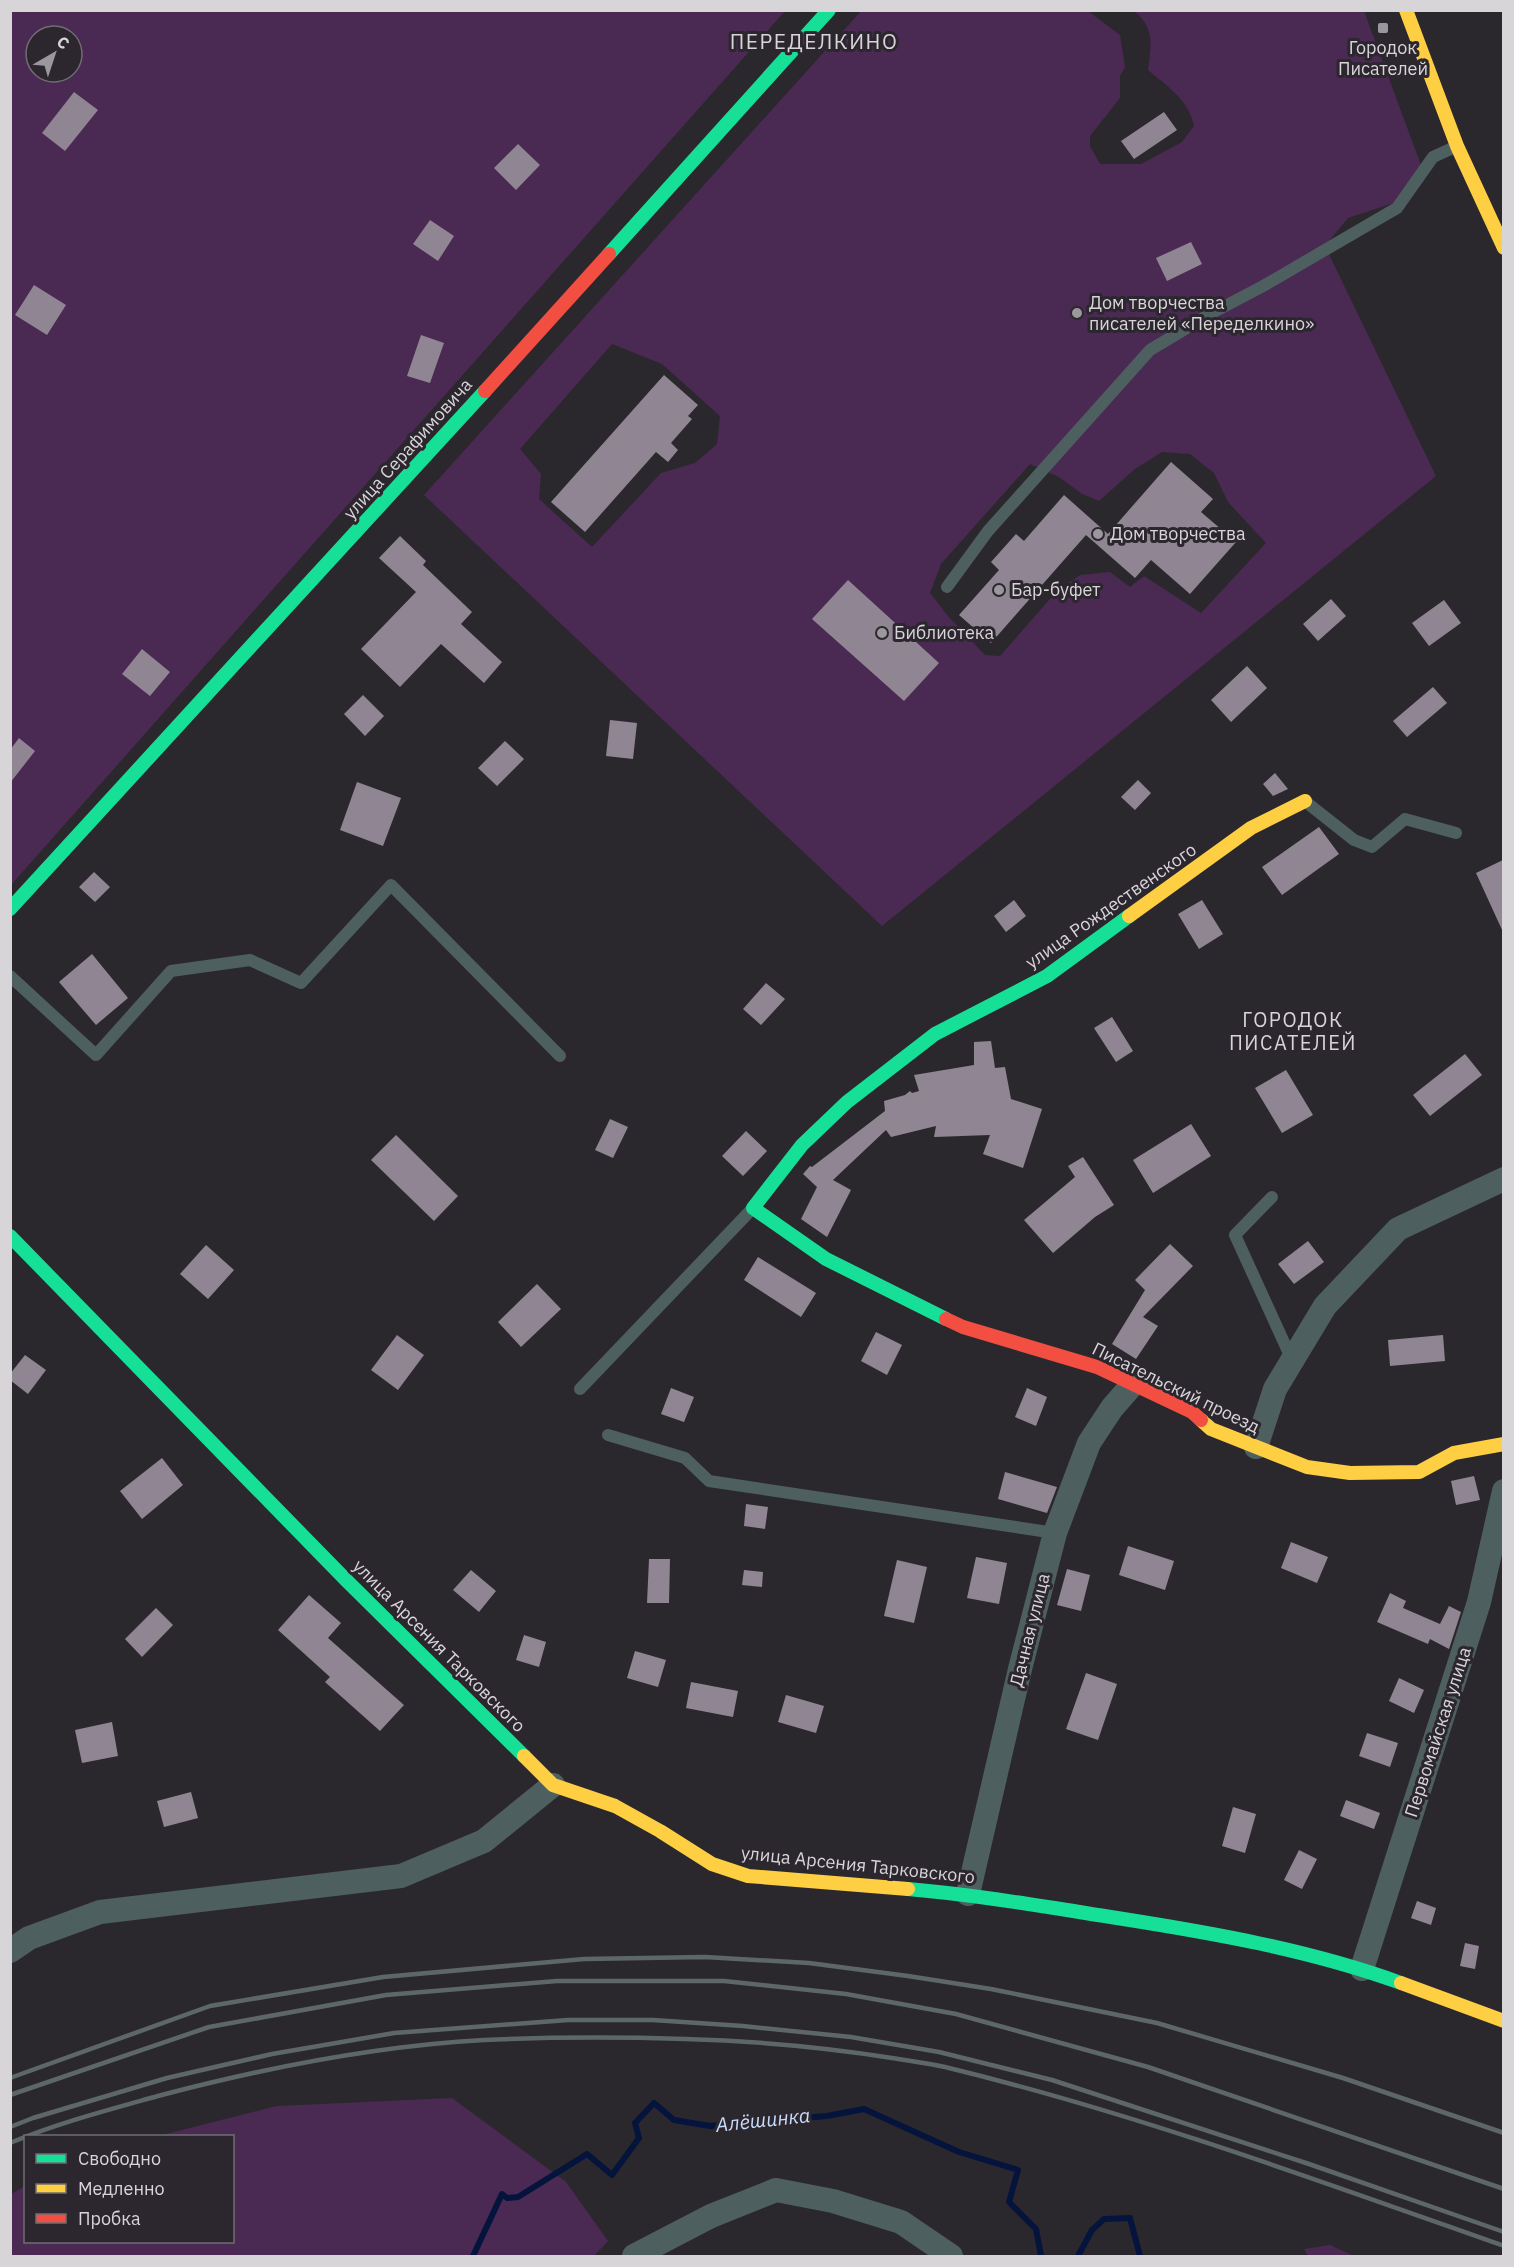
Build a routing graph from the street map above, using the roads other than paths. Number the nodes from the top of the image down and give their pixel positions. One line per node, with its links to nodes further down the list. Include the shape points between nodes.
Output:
1 (829, 10): 8 (street, улица Серафимовича, via 388,499)
2 (1406, 10): 3 (street)
3 (1457, 146): 4 (street); 5 (lane, via 1433,158 1397,208 1150,350 988,531)
4 (1503, 248)
5 (947, 587)
6 (1305, 801): 7 (lane, via 1354,840 1372,847 1405,819); 13 (street, улица Рождественского, via 1251,828 1047,976 935,1034 847,1102 809,1138)
7 (1456, 833)
8 (10, 909)
9 (10, 976): 10 (lane, via 96,1055 171,971 250,960 301,983 391,885)
10 (560, 1056)
11 (1503, 1179): 15 (street, via 1398,1229 1325,1306)
12 (1272, 1197): 15 (lane, via 1235,1235)
13 (753, 1208): 16 (street, Писательский проезд, via 826,1259 963,1326 1097,1367); 17 (lane)
14 (10, 1236): 23 (street, улица Арсения Тарковского)
15 (1292, 1360): 20 (street, via 1275,1389)
16 (1133, 1384): 20 (street, Писательский проезд, via 1192,1412 1211,1429); 22 (street, Дачная улица, via 1089,1443)
17 (580, 1389)
18 (608, 1435): 22 (lane, via 685,1458 709,1481)
19 (1503, 1444): 20 (street, Писательский проезд, via 1454,1454 1419,1472 1350,1473 1307,1467)
20 (1256, 1447)
21 (1503, 1491): 26 (street, Первомайская улица, via 1479,1602)
22 (1055, 1533): 24 (street, Дачная улица)
23 (553, 1785): 24 (street, улица Арсения Тарковского, via 615,1806 712,1864 748,1876); 25 (street, via 484,1841 401,1876 100,1912 29,1938)
24 (968, 1894): 26 (street, улица Арсения Тарковского, via 1224,1935)
25 (10, 1951)
26 (1362, 1969): 27 (street, улица Арсения Тарковского)
27 (1503, 2021)
28 (634, 2256): 29 (street, via 711,2216 776,2190 833,2201 901,2222)
29 (951, 2256)

